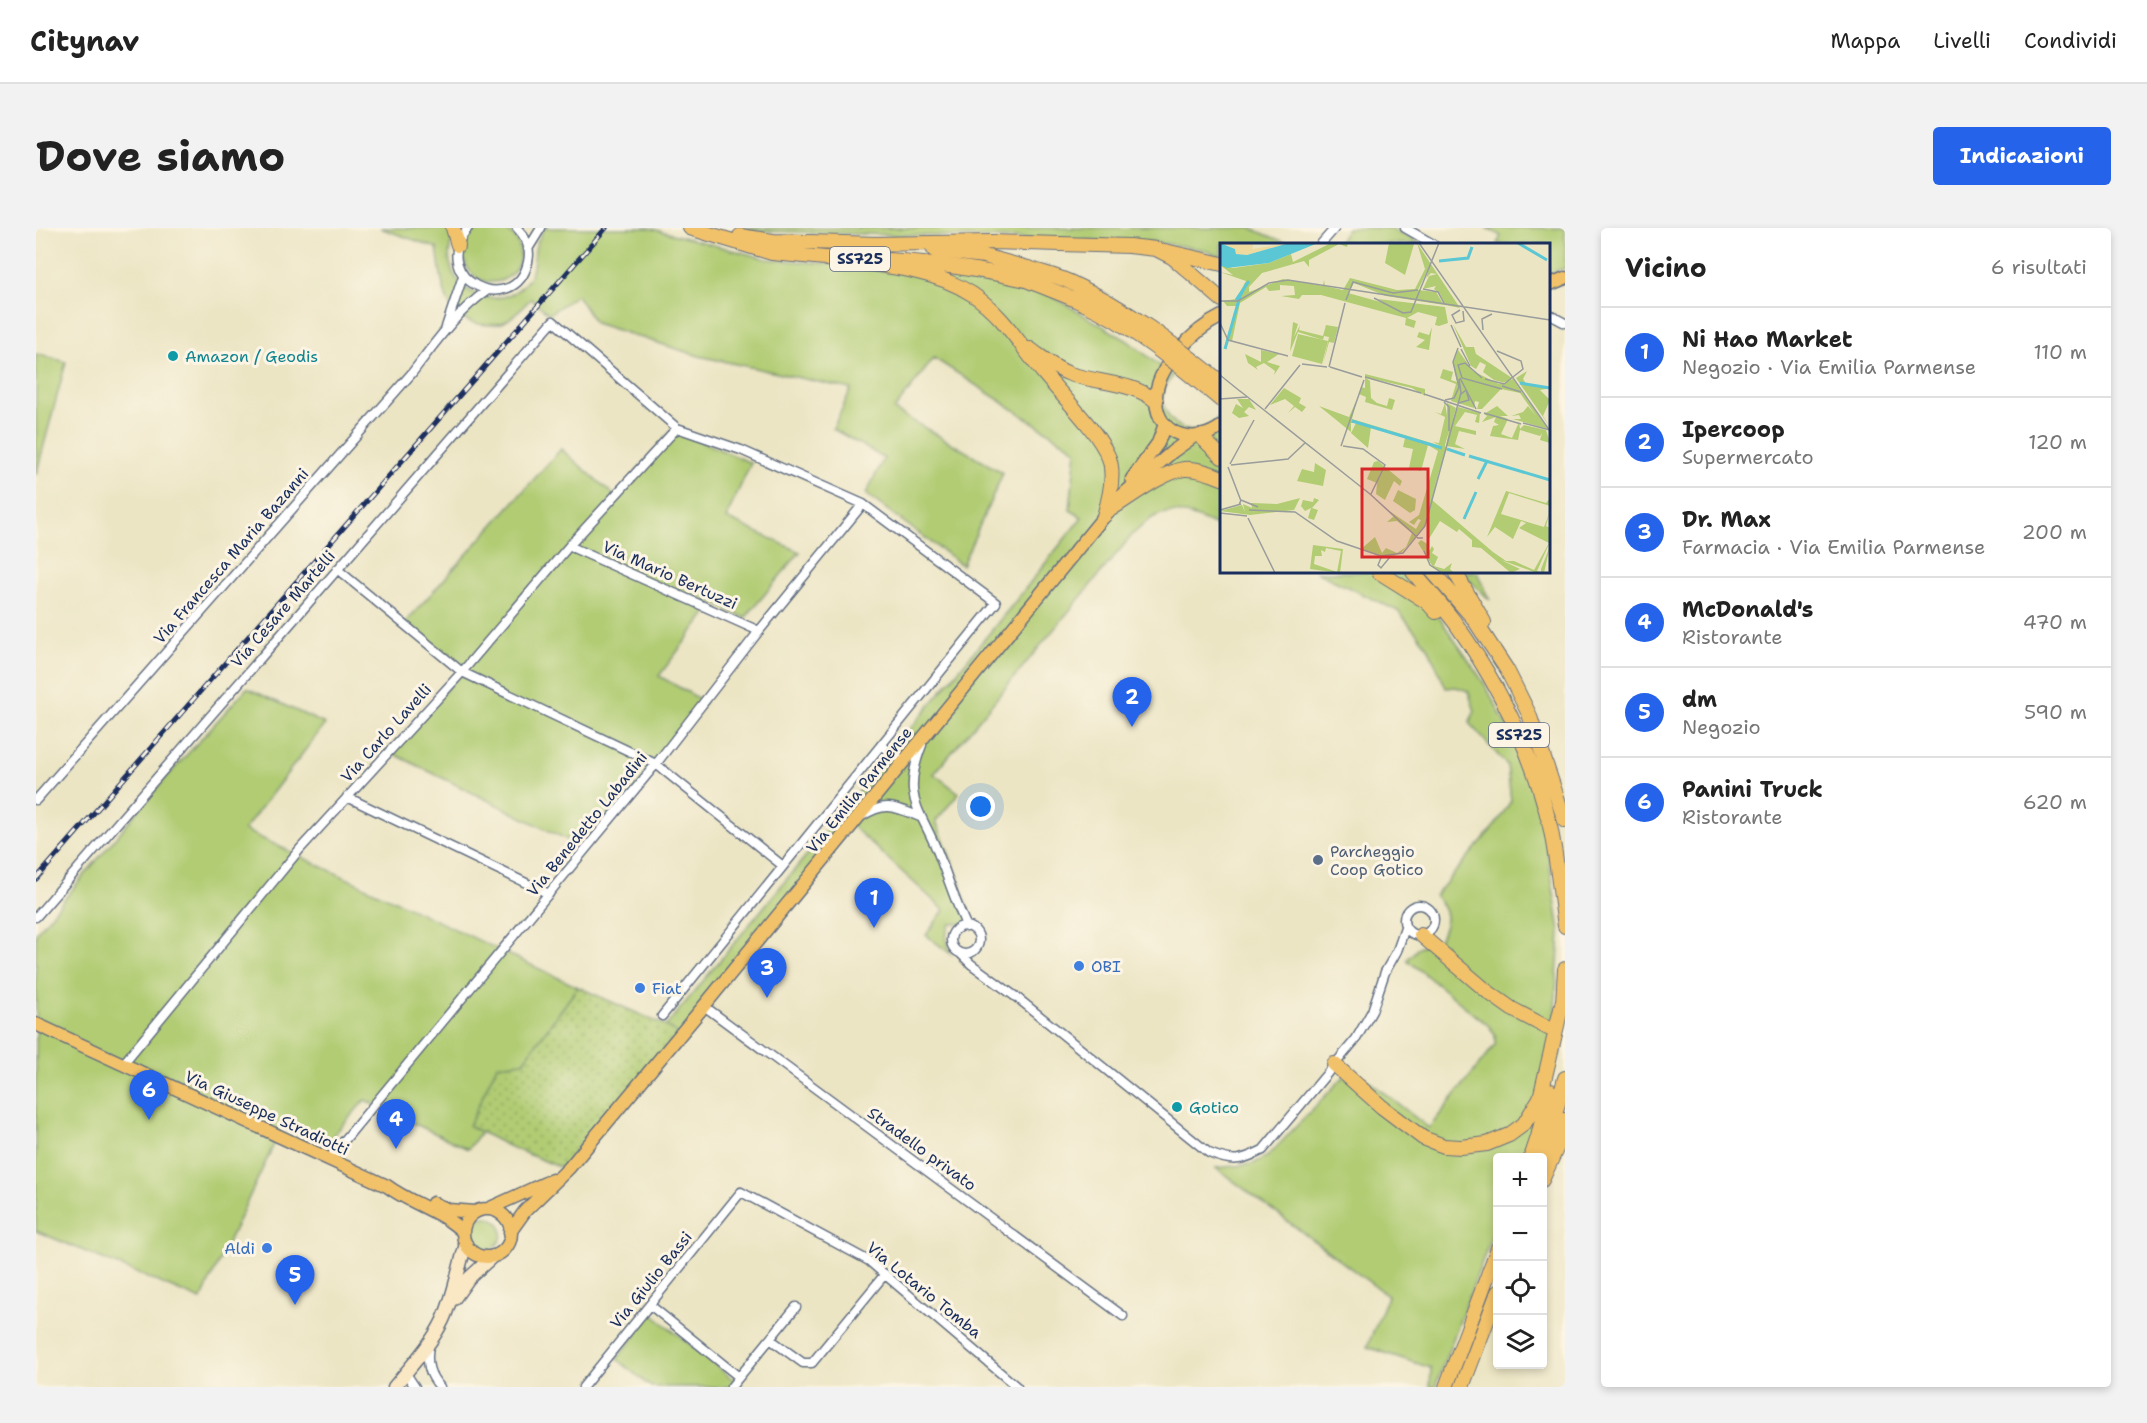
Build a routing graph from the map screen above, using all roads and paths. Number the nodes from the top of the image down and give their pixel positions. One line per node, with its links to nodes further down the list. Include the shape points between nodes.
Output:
1 (453, 228): 11 (highway)
2 (468, 228): 11 (street)
3 (517, 228): 12 (street)
4 (541, 228): 12 (street)
5 (1335, 228): 8 (street)
6 (1405, 228): 9 (street)
7 (693, 229): 10 (highway, SS725, via 773,241); 14 (highway, SS725, via 772,253)
8 (1322, 243)
9 (1431, 243)
10 (872, 244): 13 (highway, via 991,242); 16 (highway, SS725, via 984,256)
11 (458, 245): 17 (street, via 456,256)
12 (528, 249): 20 (street, via 526,270 520,279 502,290)
13 (1155, 249): 15 (highway); 21 (highway, via 1172,257)
14 (827, 259): 16 (highway, SS725, via 926,262); 26 (highway, via 938,278 972,294 1004,321)
15 (1220, 264)
16 (1027, 274): 27 (highway, SS725, bridge, via 1070,282 1119,307); 28 (highway, SS725, bridge, via 1113,319 1167,355)
17 (463, 276): 20 (street, via 471,284); 25 (street)
18 (1565, 278): 19 (main road)
19 (1550, 284)
20 (488, 290): 25 (street)
21 (1220, 299)
22 (1550, 315): 24 (street)
23 (1220, 317): 29 (main road, via 1177,352 1159,383)
24 (1565, 323)
25 (446, 329): 54 (street, Via Francesca Maria Bazanni, via 412,373)
26 (1019, 340): 29 (highway, via 1069,374 1148,394); 38 (highway, via 1109,459 1111,479)
27 (1220, 382)
28 (1220, 400)
29 (1156, 401): 30 (main road)
30 (1165, 424): 33 (main road, via 1182,436); 36 (main road, via 1158,443)
31 (1220, 427): 33 (main road, Via Emilia Parmense)
32 (677, 428): 37 (street, via 741,450); 39 (street, Via Carlo Lavelli); 40 (street, Via Cesare Martelli, via 553,321)
33 (1196, 437): 34 (highway); 36 (main road, Via Emilia Parmense)
34 (1220, 456)
35 (1220, 478): 38 (highway, via 1184,469 1156,480)
36 (1119, 498): 38 (main road, Via Emilia Parmense)
37 (863, 504): 45 (street, Via Benedetto Labadini); 50 (street, Via Emilia Parmense, via 996,603)
38 (1106, 513): 49 (main road, Via Emilia Parmense)
39 (569, 546): 45 (street, Via Mario Bertuzzi); 47 (street, Via Carlo Lavelli)
40 (337, 569): 47 (street); 61 (street, Via Cesare Martelli)
41 (1381, 573): 48 (highway, via 1427,602)
42 (1414, 573): 48 (highway, SS725, via 1456,623)
43 (1434, 573): 46 (highway, SS725, via 1473,618)
44 (1456, 573): 46 (highway)
45 (759, 631): 52 (street, Via Benedetto Labadini)
46 (1506, 670): 57 (highway, SS725, via 1529,714)
47 (462, 672): 52 (street); 53 (street, Via Carlo Lavelli)
48 (1491, 679): 62 (highway, SS725, via 1533,768 1550,828)
49 (924, 736): 51 (main road, Via Emilia Parmense); 56 (street, via 913,776 914,802)
50 (881, 745): 51 (street); 58 (street, Via Emilia Parmense)
51 (904, 760): 55 (main road, Via Emilia Parmense)
52 (656, 764): 58 (street); 59 (street, Via Benedetto Labadini)
53 (347, 797): 59 (street); 77 (street, Via Carlo Lavelli)
54 (36, 800)
55 (859, 817): 56 (street, via 890,806); 73 (main road, Via Emilia Parmense)
56 (920, 817): 60 (street)
57 (1565, 821)
58 (783, 866): 74 (street, Via Emilia Parmense)
59 (549, 894): 83 (street, Via Benedetto Labadini)
60 (957, 906): 63 (street); 65 (street)
61 (36, 917)
62 (1565, 926)
63 (967, 927): 65 (street); 67 (street, via 979,938)
64 (1405, 928): 66 (street); 66 (street, via 1407,910 1419,904 1433,913 1434,922); 68 (street)
65 (955, 931): 69 (street, via 952,944)
66 (1422, 934): 68 (street); 76 (highway, via 1488,992)
67 (975, 950): 69 (street); 71 (street)
68 (1397, 951): 78 (street, via 1372,1011 1356,1039)
69 (962, 954): 71 (street)
70 (1565, 969): 72 (highway)
71 (981, 972): 78 (street, via 1209,1153 1227,1160 1245,1159 1263,1150)
72 (1564, 996): 78 (highway, via 1540,1098 1524,1124 1487,1144 1461,1148 1423,1138); 81 (highway, via 1557,1059)
73 (704, 1006): 85 (main road, Via Emilia Parmense); 99 (street, Stradello privato)
74 (662, 1016)
75 (36, 1024): 77 (main road, Via Giuseppe Stradiotti)
76 (1548, 1028)
77 (123, 1064): 83 (main road, Via Giuseppe Stradiotti)
78 (1334, 1064)
79 (1565, 1078): 82 (highway)
80 (1565, 1120): 84 (highway)
81 (1533, 1153)
82 (1545, 1153)
83 (328, 1159): 86 (main road, Via Giuseppe Stradiotti)
84 (1547, 1169)
85 (561, 1175): 88 (main road, Via Emilia Parmense); 90 (main road, Via Emilia Parmense)
86 (387, 1186): 89 (main road, Via Giuseppe Stradiotti, via 449,1210); 91 (main road, Via Giuseppe Stradiotti, via 445,1217)
87 (741, 1192): 94 (street, Via Lotario Tomba, via 869,1261); 97 (street, Via Giulio Bassi)
88 (488, 1209): 89 (main road); 90 (main road, via 501,1214)
89 (475, 1212): 91 (main road, via 466,1221)
90 (510, 1232): 92 (main road, via 506,1247)
91 (464, 1238): 92 (main road, via 477,1255); 96 (main road)
92 (493, 1256): 96 (main road)
93 (1493, 1259): 110 (highway)
94 (885, 1274): 100 (street, via 813,1363 803,1363); 109 (street, Via Lotario Tomba)
95 (1493, 1303): 111 (highway)
96 (449, 1304): 101 (main road)
97 (650, 1305): 103 (street); 107 (street, Via Giulio Bassi)
98 (796, 1307): 100 (street)
99 (1123, 1316)
100 (770, 1339): 103 (street)
101 (429, 1343): 102 (main road); 106 (street, via 429,1369)
102 (405, 1372): 104 (main road); 105 (street)
103 (739, 1377): 108 (street)
104 (393, 1387)
105 (415, 1387)
106 (440, 1387)
107 (583, 1387)
108 (730, 1387)
109 (1017, 1387)
110 (1446, 1387)
111 (1462, 1387)

